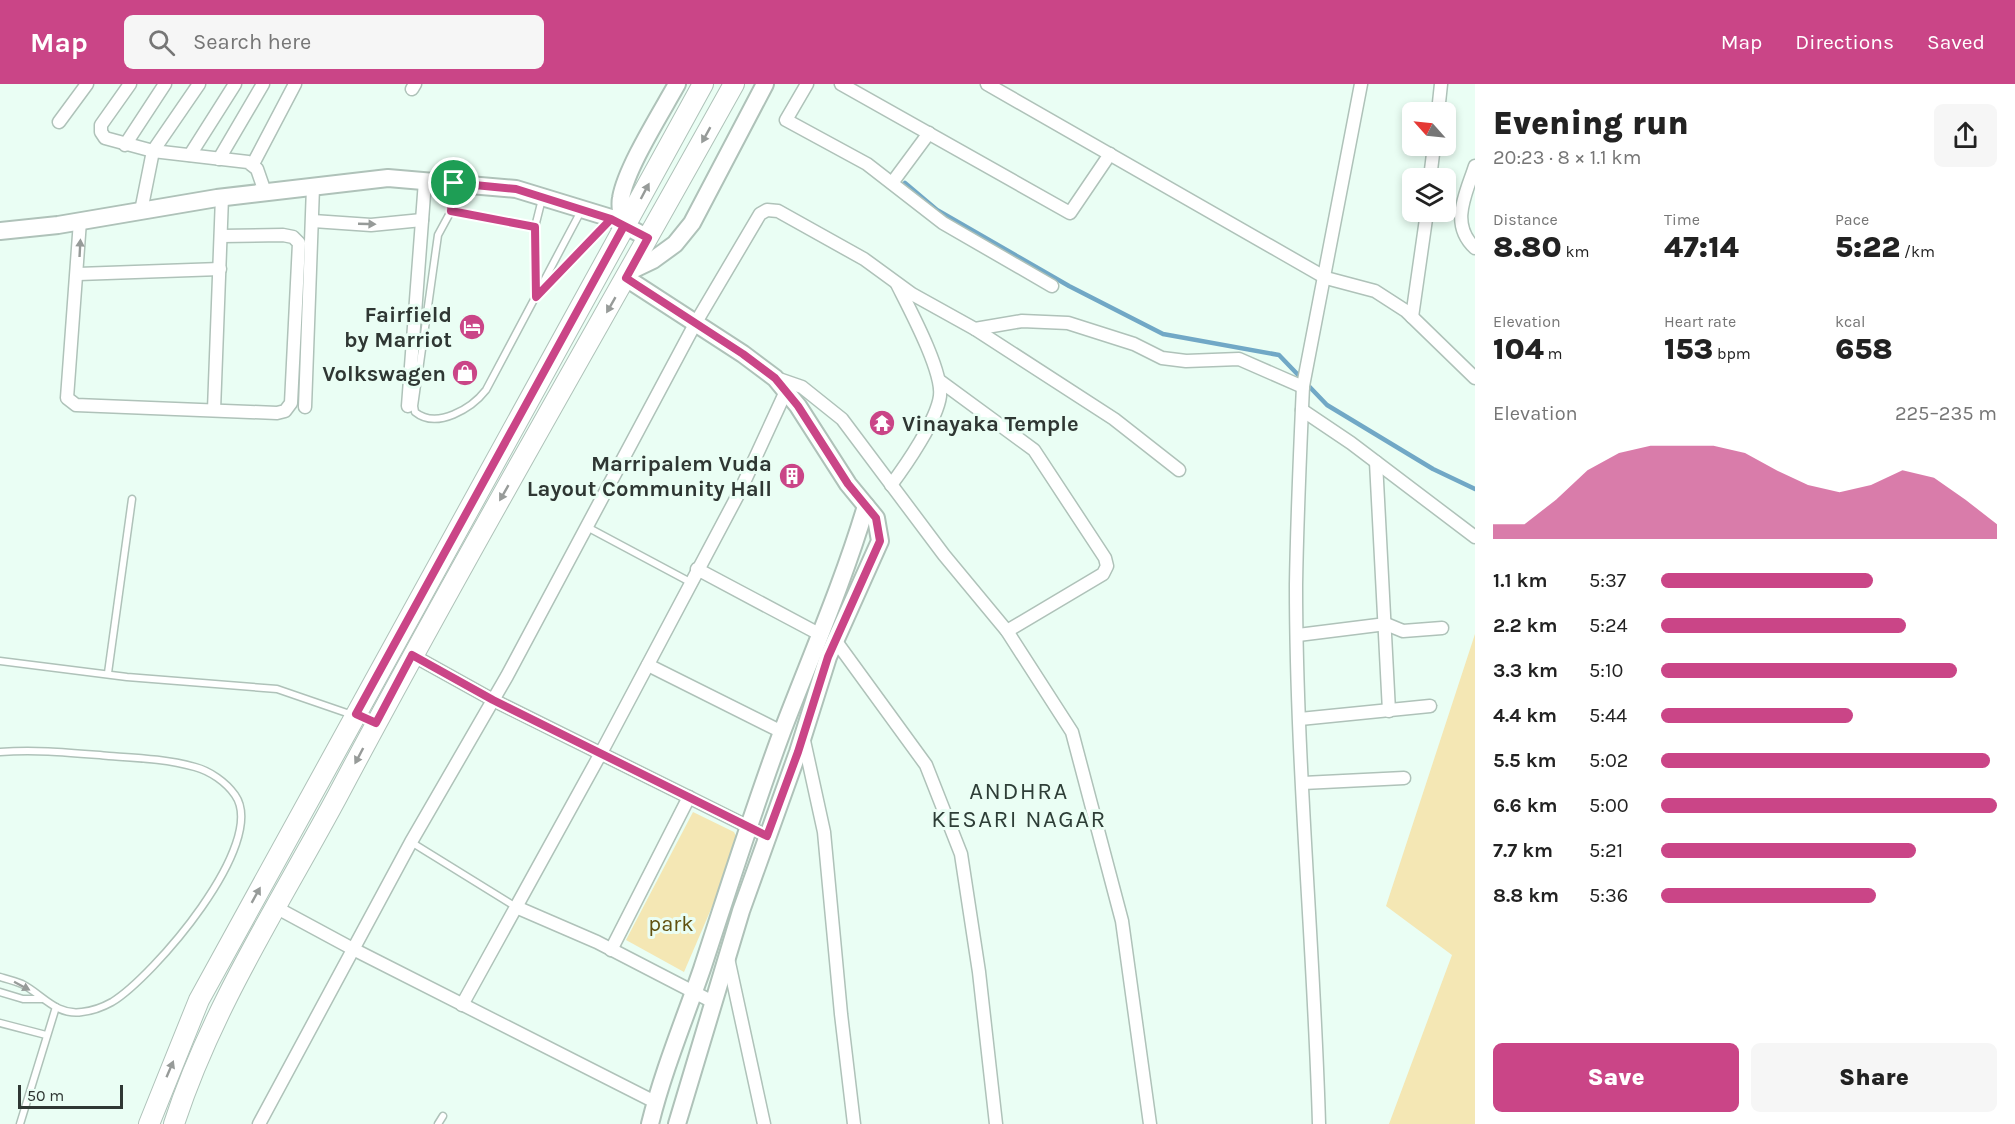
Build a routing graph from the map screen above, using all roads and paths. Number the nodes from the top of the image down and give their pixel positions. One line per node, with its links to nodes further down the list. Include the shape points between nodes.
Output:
1 (87, 84): 18 (street)
2 (130, 84): 20 (street, via 101,124 105,138)
3 (165, 84): 20 (street)
4 (199, 84): 21 (street)
5 (235, 84): 23 (street)
6 (263, 84): 24 (street)
7 (295, 84): 25 (street)
8 (677, 84): 40 (street, via 621,196)
9 (704, 84): 40 (main road, one-way to 9)
10 (734, 84): 45 (main road, one-way to 45)
11 (765, 84): 49 (street, via 692,224 675,244)
12 (807, 84): 29 (street, via 786,120 867,164)
13 (841, 84): 19 (street)
14 (987, 84): 22 (street)
15 (1361, 84): 50 (street)
16 (1441, 84): 17 (street)
17 (1439, 102)
18 (59, 122)
19 (929, 133): 22 (street, via 1070,213); 29 (street)
20 (125, 145): 21 (street)
21 (153, 151): 23 (street); 35 (street)
22 (1110, 154): 50 (street)
23 (190, 155): 24 (street)
24 (219, 159): 25 (street)
25 (253, 164): 31 (street)
26 (1475, 166): 46 (street, via 1460,222)
27 (425, 181): 28 (street); 30 (street, via 388,178); 37 (street)
28 (454, 183): 33 (street, via 516,189); 36 (lane)
29 (892, 183): 52 (street, via 943,223)
30 (313, 187): 31 (street); 39 (street)
31 (265, 192): 32 (street)
32 (222, 197): 35 (street); 44 (street)
33 (543, 197): 34 (street); 42 (lane)
34 (582, 208): 40 (street); 53 (lane)
35 (141, 211): 38 (street)
36 (451, 211): 42 (lane); 53 (lane, via 438,235 415,412 420,417 435,419 477,402)
37 (422, 220): 39 (street, one-way to 37, via 371,225); 62 (street)
38 (80, 221): 43 (street); 48 (street, one-way to 38)
39 (313, 221): 63 (street)
40 (618, 222): 45 (street); 53 (lane); 87 (main road)
41 (1426, 222): 54 (street)
42 (535, 227): 53 (lane)
43 (0, 231)
44 (221, 236): 47 (street); 65 (street, via 283,235 299,243 291,403 285,411 277,413)
45 (648, 238): 49 (main road)
46 (1475, 248)
47 (220, 269): 48 (street); 65 (street)
48 (78, 274): 65 (street, via 66,398 69,402)
49 (628, 274): 55 (street); 80 (main road, one-way to 80)
50 (1326, 278): 54 (street, via 1375,291); 60 (street)
51 (895, 281): 55 (street, via 778,211 767,210 754,220); 56 (street); 59 (street)
52 (1052, 286)
53 (536, 297)
54 (1412, 317): 58 (street)
55 (695, 324): 57 (street); 71 (street)
56 (975, 329): 60 (street, via 1022,321 1068,323 1134,344 1162,358 1239,359); 67 (street, via 1114,419)
57 (775, 378): 61 (street); 68 (street, via 802,387 842,418)
58 (1475, 378)
59 (940, 381): 68 (street, via 940,398 915,452); 77 (street, via 1034,450 1105,558 1107,566 1102,574)
60 (1304, 382): 64 (street)
61 (786, 391): 70 (street); 73 (street, via 740,490)
62 (408, 405)
63 (305, 407)
64 (1302, 410): 66 (street); 78 (street)
65 (214, 411)
66 (1376, 462): 72 (street); 75 (street)
67 (1179, 470)
68 (891, 485): 77 (street)
69 (132, 499): 83 (lane)
70 (866, 506): 79 (street); 79 (street, via 876,518 880,541)
71 (587, 527): 74 (lane); 84 (street)
72 (1475, 537)
73 (697, 569): 74 (street); 79 (street)
74 (690, 582): 82 (street)
75 (1386, 624): 76 (street, via 1403,631); 78 (street); 86 (street)
76 (1442, 628)
77 (1007, 631): 126 (street, via 1072,732 1122,921)
78 (1298, 636): 88 (street)
79 (828, 638): 90 (street); 91 (street); 125 (street, via 926,765 961,854)
80 (412, 655): 84 (street); 89 (main road)
81 (0, 661): 83 (lane)
82 (648, 665): 90 (street); 93 (street)
83 (108, 673): 87 (lane, via 277,689)
84 (493, 700): 93 (street); 99 (street)
85 (1431, 706): 86 (street)
86 (1389, 711): 88 (street)
87 (356, 714): 89 (lane); 117 (main road, one-way to 87, via 199,1000)
88 (1300, 720): 95 (street)
89 (376, 723): 101 (main road, one-way to 101)
90 (782, 732): 97 (street)
91 (803, 735): 98 (street); 124 (street, via 824,832)
92 (0, 752): 111 (lane, via 39,750 159,758 196,767 231,788 242,814 237,844 208,900 187,929 135,984 95,1010 79,1013)
93 (601, 753): 96 (street); 100 (street)
94 (1404, 778): 95 (street)
95 (1303, 783): 127 (street)
96 (689, 797): 97 (street); 103 (street)
97 (749, 827): 98 (street); 107 (street)
98 (767, 836): 104 (street)
99 (411, 842): 100 (lane); 102 (street)
100 (516, 907): 103 (street); 110 (street)
101 (277, 908): 102 (street); 118 (main road, via 220,1007)
102 (353, 949): 110 (street); 119 (street)
103 (611, 950): 107 (street)
104 (728, 958): 109 (street); 123 (street)
105 (0, 976): 108 (lane, one-way to 108, via 23,984)
106 (0, 992): 108 (lane, via 23,999)
107 (694, 992): 109 (street); 114 (street)
108 (42, 999): 111 (lane)
109 (713, 1002): 122 (street)
110 (462, 1005): 114 (street)
111 (56, 1007): 113 (lane)
112 (0, 1023): 113 (lane)
113 (46, 1035): 116 (lane)
114 (655, 1102): 121 (street)
115 (443, 1116): 120 (lane)
116 (20, 1124)
117 (149, 1124)
118 (174, 1124)
119 (260, 1124)
120 (438, 1124)
121 (650, 1124)
122 (677, 1124)
123 (764, 1124)
124 (854, 1124)
125 (996, 1124)
126 (1150, 1124)
127 (1319, 1124)

